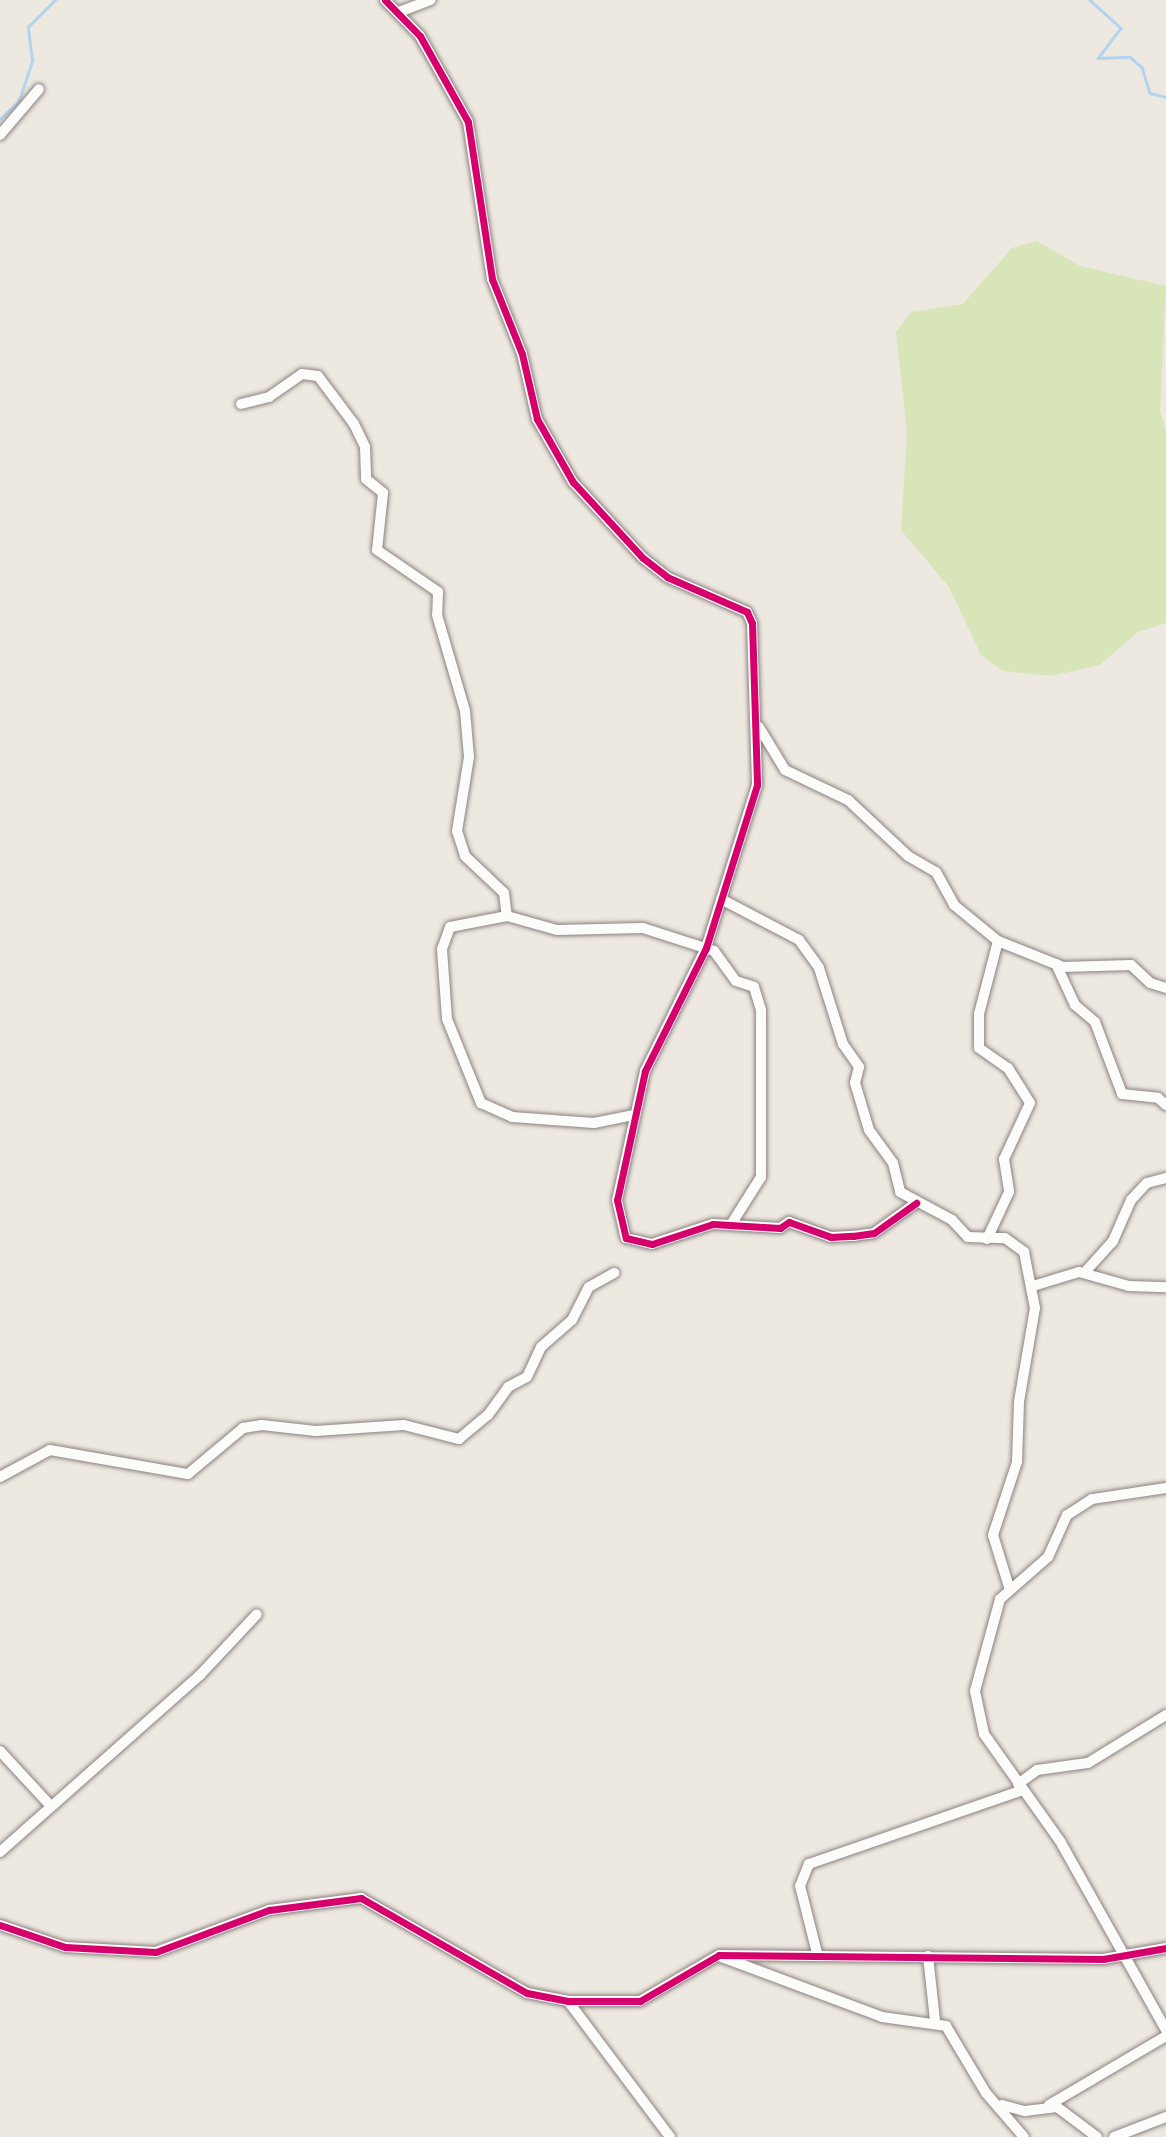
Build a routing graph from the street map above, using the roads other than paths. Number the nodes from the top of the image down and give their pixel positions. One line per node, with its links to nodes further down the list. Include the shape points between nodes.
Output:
1 (385, 0): 3 (street)
2 (431, 0): 3 (street)
3 (398, 12): 7 (street, via 420,36 472,134 487,258 537,419 573,482 643,558 667,577 747,612)
4 (39, 89): 5 (street)
5 (0, 135)
6 (241, 404): 9 (street, via 269,397 302,374 318,376 354,424 365,447 366,479 383,493 377,550 438,592 437,615 465,711 468,757 457,831 465,856 504,893)
7 (757, 724): 8 (street, via 757,785); 10 (street, via 785,770 848,800 908,856 936,872 954,905)
8 (721, 899): 11 (street); 17 (street, via 799,940 819,968 843,1044 859,1067 855,1083 869,1130 893,1163 895,1185)
9 (506, 916): 11 (street, via 557,930 643,928); 15 (street, via 450,927 442,949 447,1019 481,1103 512,1117 594,1123)
10 (998, 941): 12 (street); 19 (street, via 979,1014 979,1048 1008,1068 1030,1103 1004,1159 1009,1192)
11 (706, 948): 15 (street, via 645,1071); 18 (street, via 736,981 754,987 761,1010 761,1177)
12 (1056, 964): 13 (street, via 1114,961); 14 (street, via 1075,1005 1095,1022 1122,1094 1158,1098)
13 (1166, 988)
14 (1166, 1105)
15 (635, 1115): 18 (street, via 617,1200 626,1238 652,1244)
16 (1166, 1178): 20 (street, via 1147,1183 1131,1200 1113,1241)
17 (916, 1203): 18 (street, via 874,1233 853,1236 831,1237 789,1222 780,1228); 19 (street, via 952,1220 968,1237)
18 (732, 1223)
19 (987, 1238): 22 (street, via 1017,1242)
20 (1085, 1272): 22 (street); 23 (street, via 1129,1286)
21 (614, 1273): 24 (street, via 589,1287 572,1320 541,1347 527,1377 508,1387 488,1415 459,1439 404,1425 316,1431 262,1425 243,1428 187,1474 50,1450)
22 (1032, 1286): 26 (street, via 1017,1462 993,1535)
23 (1166, 1287)
24 (0, 1477)
25 (1166, 1488): 26 (street, via 1077,1506 1060,1524 1048,1557)
26 (1009, 1587): 30 (street, via 994,1613 975,1691 985,1734)
27 (257, 1614): 31 (street, via 200,1675)
28 (1166, 1715): 30 (street, via 1088,1763 1037,1770)
29 (0, 1751): 31 (street)
30 (1021, 1787): 35 (street, via 809,1864 800,1886); 38 (street, via 1060,1841)
31 (48, 1803): 32 (street)
32 (0, 1852)
33 (0, 1925): 39 (street, via 65,1947 156,1952 269,1910 361,1898 527,1993)
34 (1166, 1948): 38 (street)
35 (817, 1954): 36 (street); 37 (street)
36 (719, 1955): 39 (street, via 640,2001); 40 (street, via 882,2017)
37 (928, 1956): 38 (street); 40 (street)
38 (1122, 1958): 41 (street)
39 (568, 2001): 46 (street)
40 (935, 2020): 43 (street, via 955,2036)
41 (1166, 2030)
42 (1166, 2036): 44 (street)
43 (994, 2102): 44 (street, via 1014,2111); 47 (street)
44 (1049, 2105): 48 (street)
45 (1166, 2117): 49 (street)
46 (670, 2137)
47 (1024, 2137)
48 (1097, 2137)
49 (1114, 2137)

